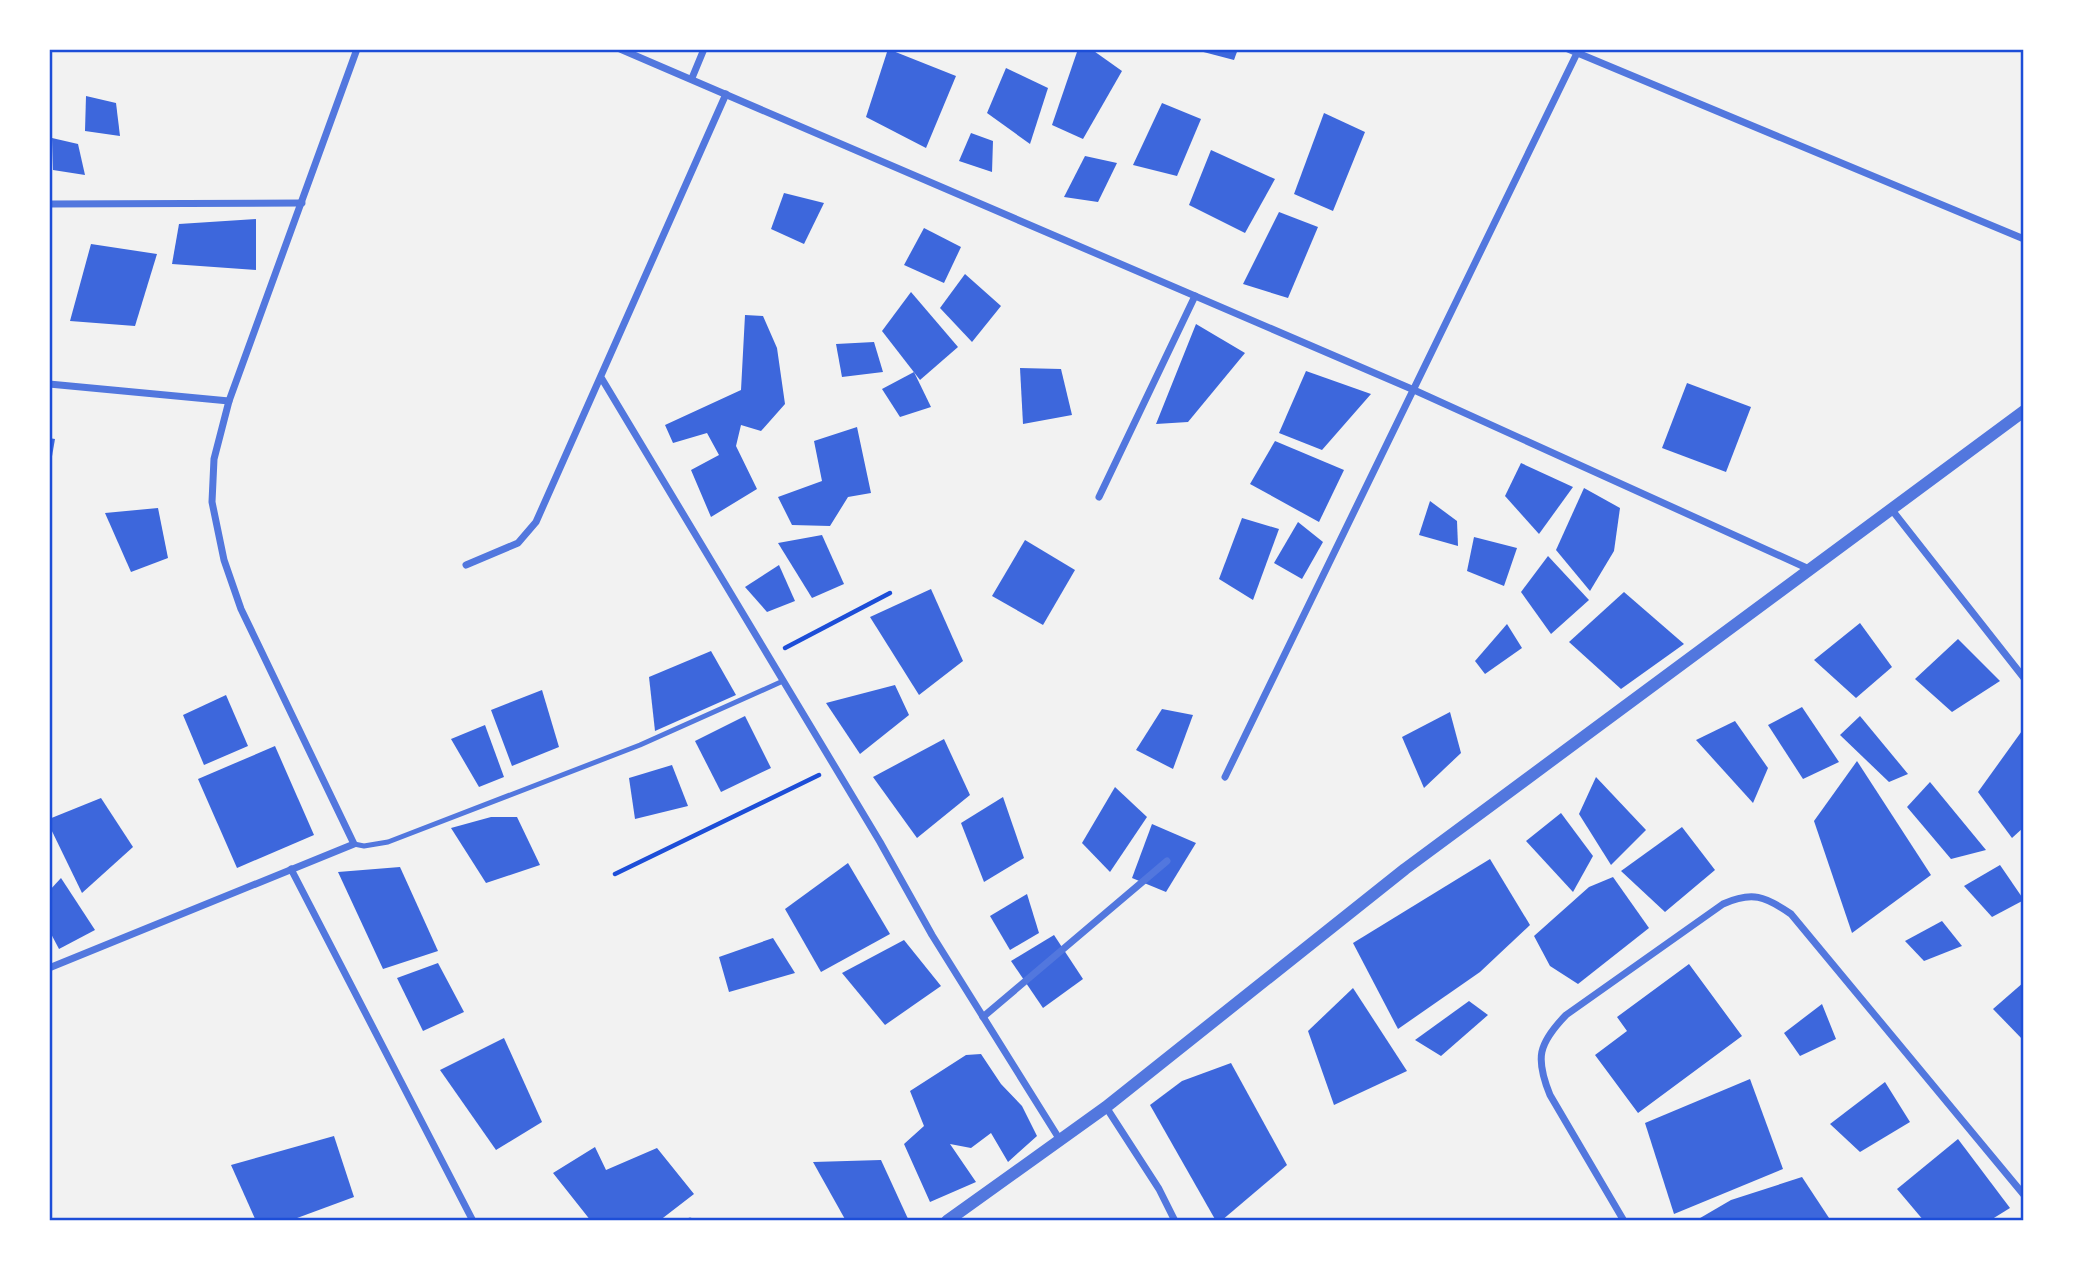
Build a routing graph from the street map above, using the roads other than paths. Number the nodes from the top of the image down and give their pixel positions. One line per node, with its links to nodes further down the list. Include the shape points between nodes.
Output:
1 (357, 49): 8 (street)
2 (620, 49): 6 (street)
3 (704, 49): 6 (street)
4 (1568, 49): 5 (street)
5 (1578, 51): 10 (street); 14 (street)
6 (692, 78): 7 (street)
7 (726, 94): 11 (street); 12 (street)
8 (302, 203): 9 (street); 15 (street)
9 (49, 204)
10 (2024, 239)
11 (1195, 296): 14 (street); 17 (street)
12 (602, 379): 19 (street, via 537,522 518,543); 22 (street)
13 (49, 384): 15 (street)
14 (1414, 390): 20 (street); 23 (street)
15 (229, 401): 24 (street, via 215,459 212,502 223,560 241,609)
16 (2024, 411): 18 (street)
17 (1099, 497)
18 (1892, 510): 20 (street); 21 (street)
19 (466, 565)
20 (1810, 570): 29 (street, via 1405,869)
21 (2024, 678)
22 (783, 681): 24 (lane, via 640,745 388,842); 28 (street)
23 (1225, 777)
24 (354, 844): 26 (street)
25 (1167, 861): 28 (street)
26 (291, 869): 27 (street); 32 (street)
27 (49, 968)
28 (983, 1017): 30 (street)
29 (1106, 1107): 30 (street); 34 (street)
30 (1060, 1140): 33 (street)
31 (2024, 1195): 35 (street, via 1791,914 1758,896 1739,897 1566,1016 1547,1035 1541,1054 1550,1096)
32 (473, 1221)
33 (947, 1221)
34 (1175, 1221)
35 (1624, 1221)

